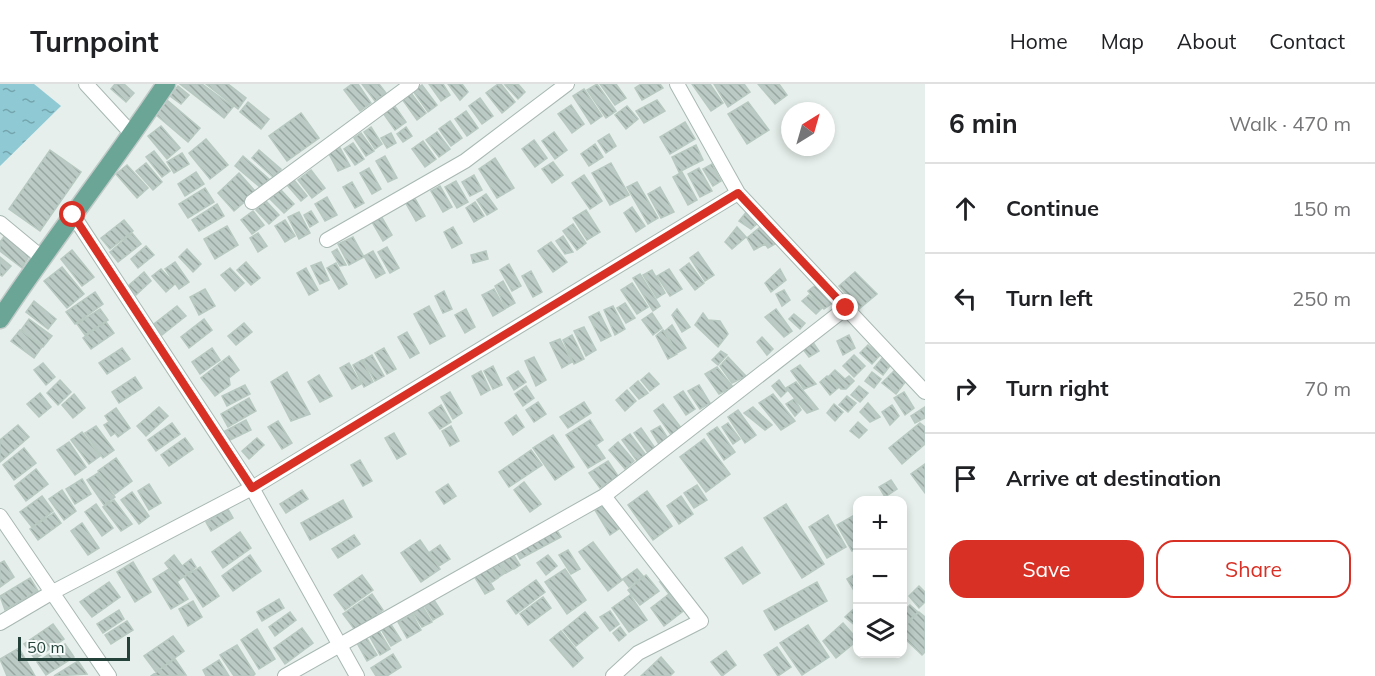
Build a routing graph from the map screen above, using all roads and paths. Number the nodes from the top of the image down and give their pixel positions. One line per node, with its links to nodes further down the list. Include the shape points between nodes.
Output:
1 (86, 84): 6 (street)
2 (166, 84): 6 (main road)
3 (412, 84): 8 (street)
4 (567, 84): 11 (street, via 465,161)
5 (677, 84): 7 (street)
6 (132, 134): 9 (main road)
7 (738, 193): 13 (street); 16 (street)
8 (252, 202)
9 (73, 215): 12 (main road); 16 (street)
10 (0, 224): 12 (street)
11 (327, 240)
12 (41, 257): 14 (main road)
13 (846, 308): 15 (street); 17 (street)
14 (0, 319)
15 (925, 392)
16 (252, 488): 19 (street); 21 (street)
17 (604, 496): 21 (street); 25 (street, via 701,621 638,653)
18 (0, 516): 19 (street)
19 (51, 593): 20 (street); 22 (street)
20 (0, 623)
21 (338, 646): 23 (street); 24 (street)
22 (110, 676)
23 (285, 676)
24 (357, 676)
25 (613, 676)

